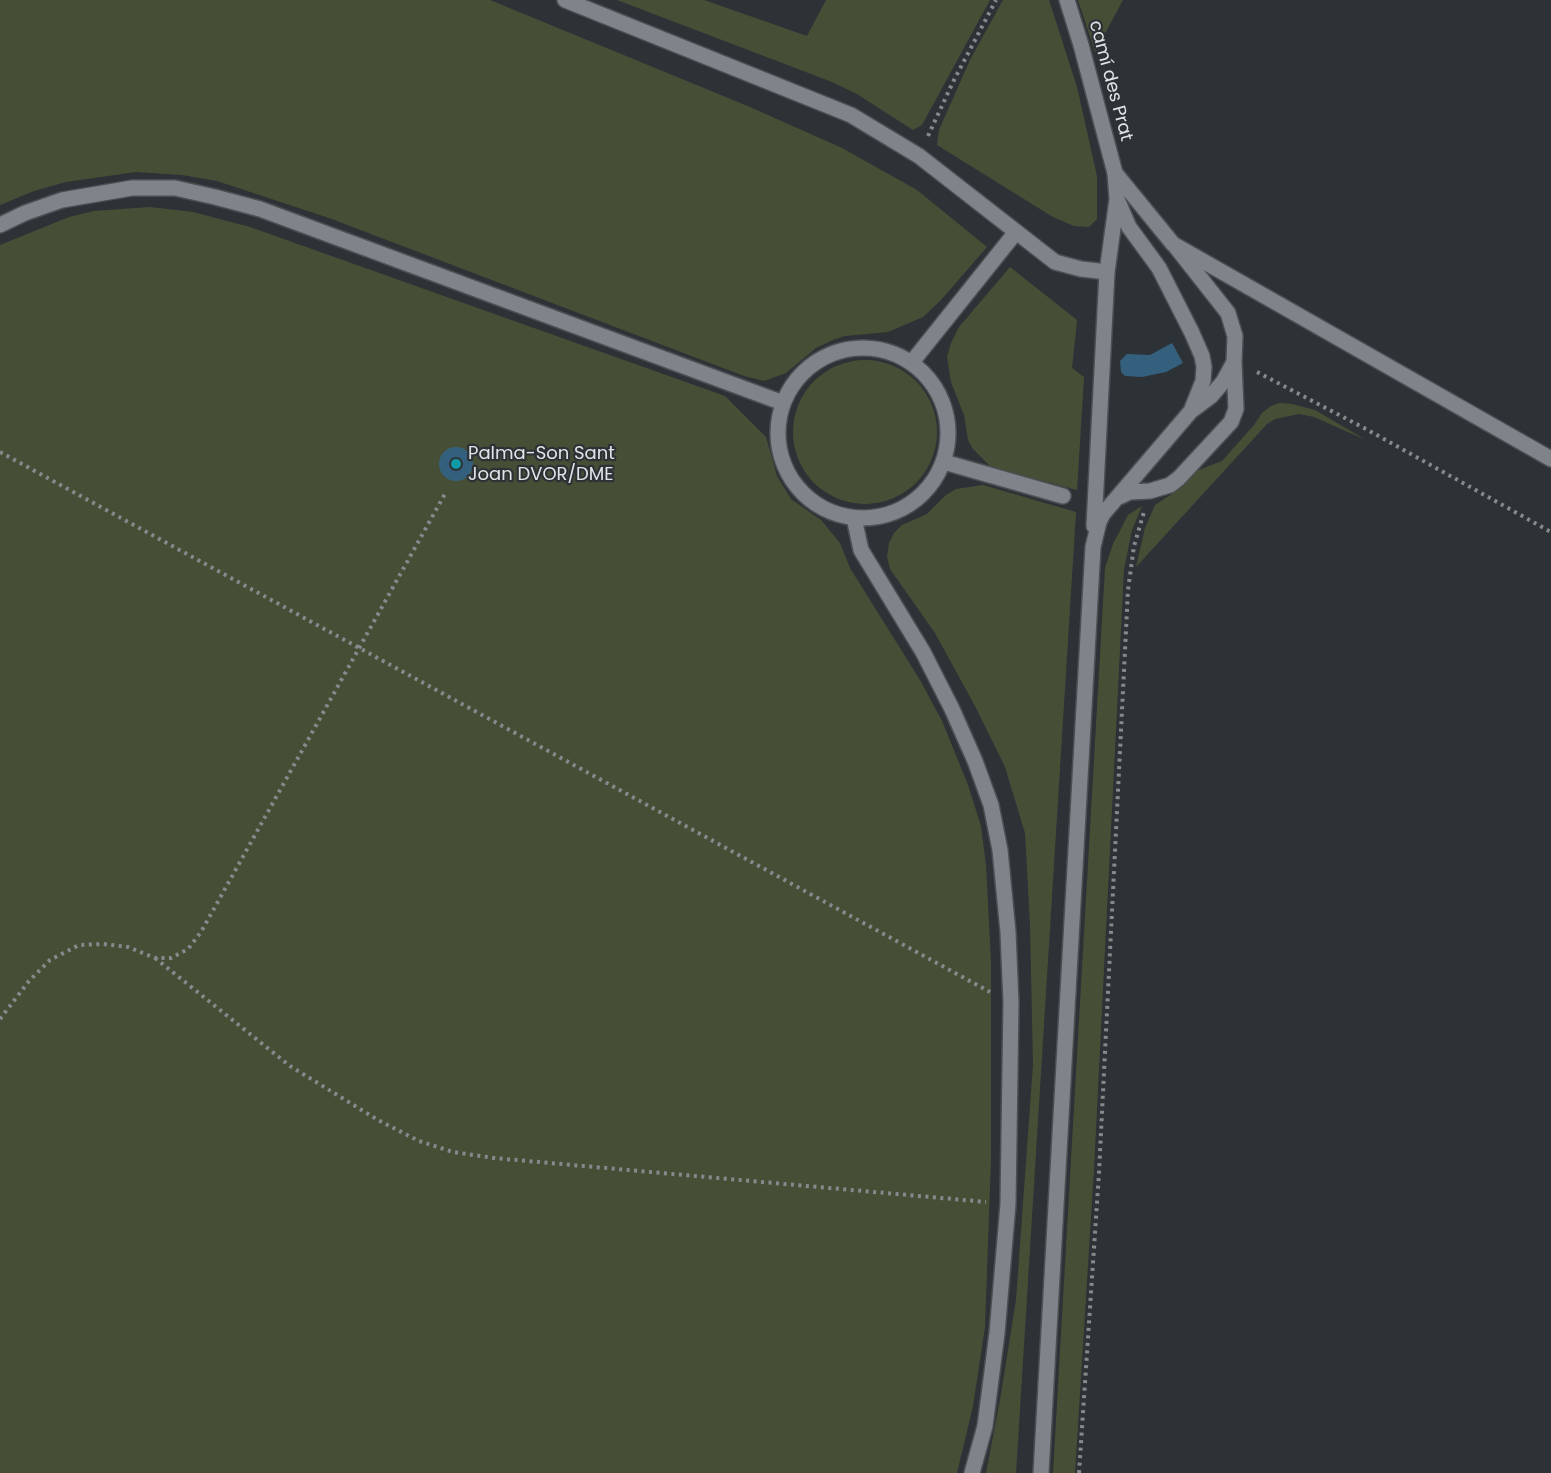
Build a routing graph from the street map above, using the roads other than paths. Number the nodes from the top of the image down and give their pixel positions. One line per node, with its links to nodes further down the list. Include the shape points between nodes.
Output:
1 (565, 0): 6 (street, via 850,115 919,156)
2 (1067, 0): 3 (street, camí des Prat)
3 (1115, 173): 4 (street); 7 (street)
4 (1117, 200): 8 (street); 12 (street, via 1129,227 1159,268 1202,356 1203,381)
5 (0, 225): 11 (street, via 62,200 132,188 175,188 260,209)
6 (1016, 232): 8 (street, via 1055,262); 9 (street)
7 (1173, 244): 10 (street, via 1228,314 1235,336); 13 (street)
8 (1107, 272): 18 (street)
9 (912, 362): 11 (street, via 882,348 843,350 825,356 802,372); 14 (street, via 931,379 945,404 950,433)
10 (1234, 362): 12 (street, via 1211,396); 16 (street, via 1236,409 1231,422 1170,485 1130,492)
11 (783, 404): 17 (street, via 778,421 779,448 788,474 805,496 828,511)
12 (1191, 411): 16 (street)
13 (1551, 459)
14 (944, 462): 15 (street); 17 (street, via 930,487 908,506 882,516)
15 (1063, 496)
16 (1114, 501): 18 (street, via 1099,522)
17 (855, 518): 19 (street, via 861,550 928,661 975,761 991,805 1000,850 1011,1003 1008,1204 985,1426)
18 (1093, 547): 20 (street)
19 (972, 1473)
20 (1041, 1473)

